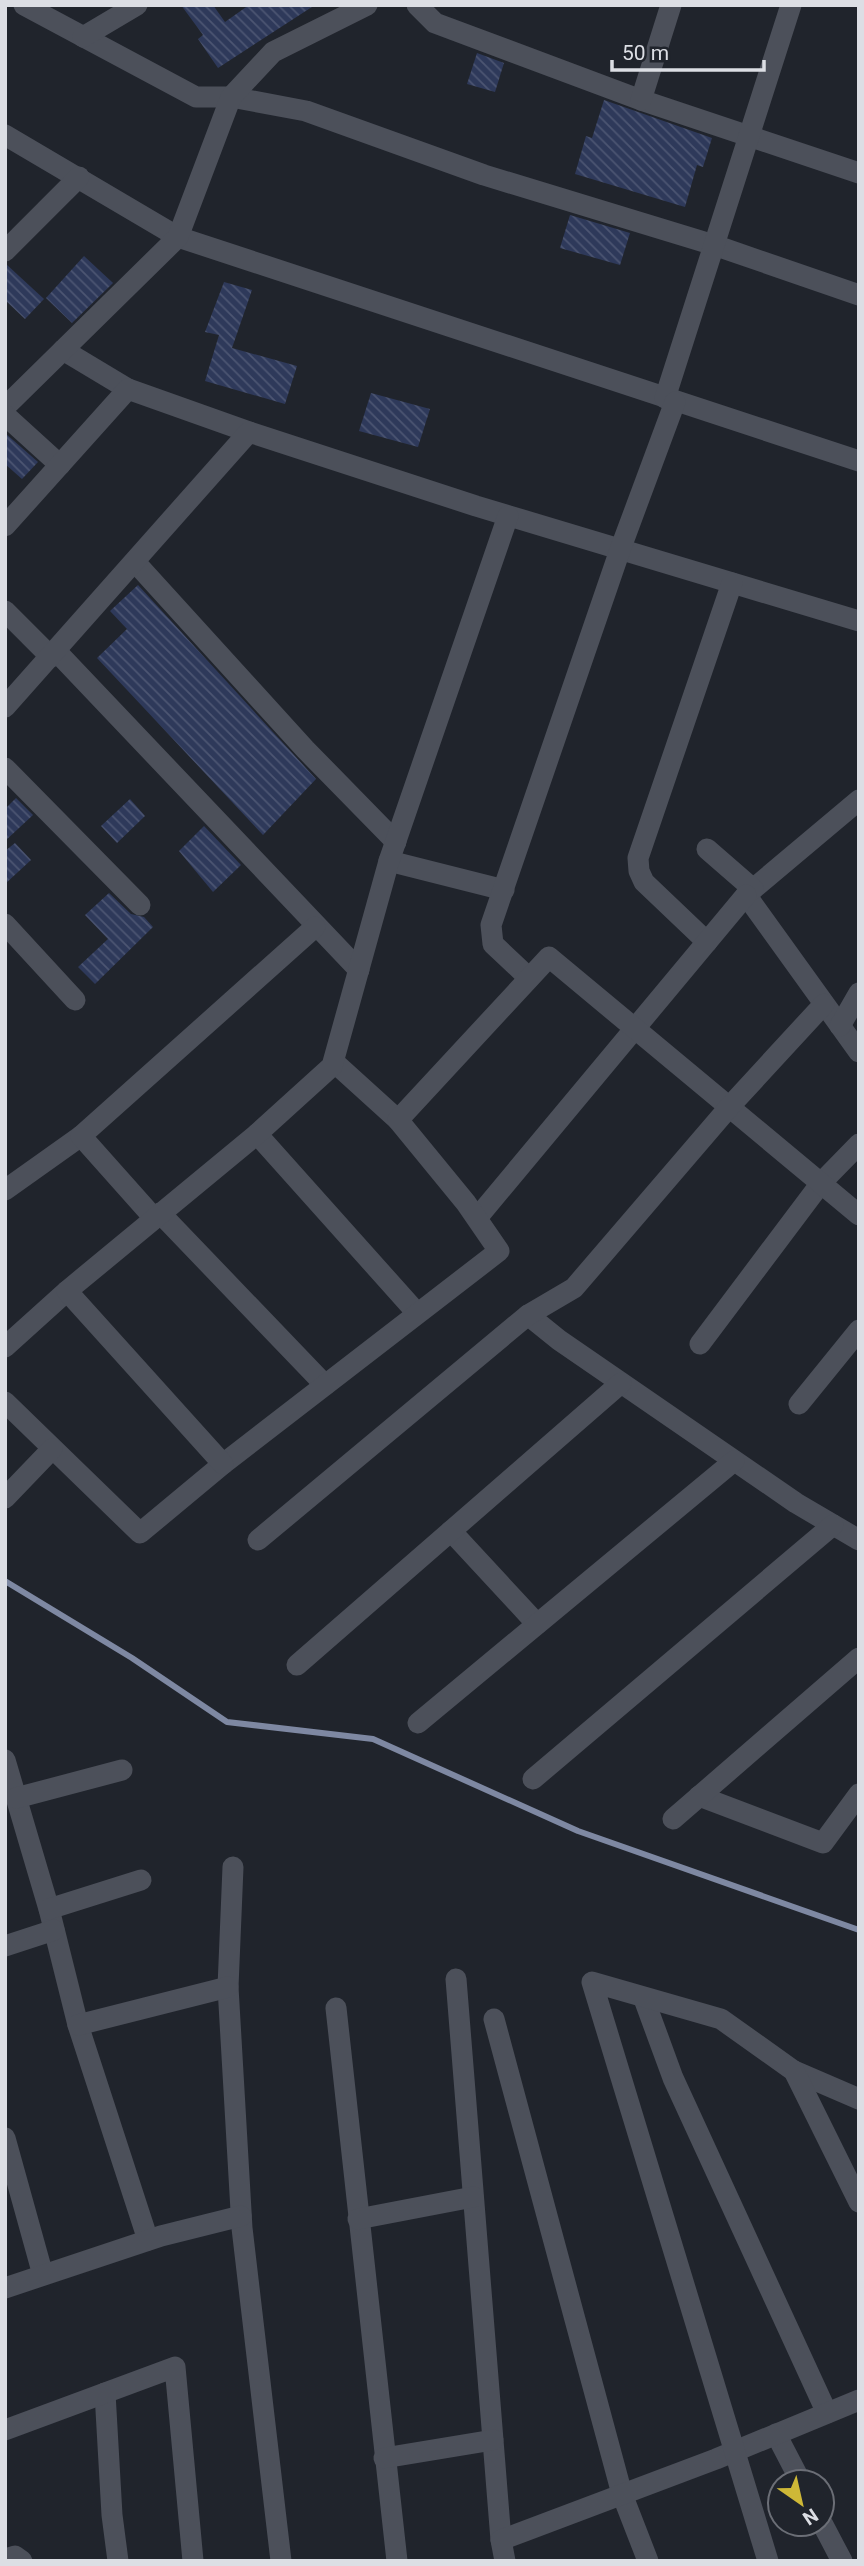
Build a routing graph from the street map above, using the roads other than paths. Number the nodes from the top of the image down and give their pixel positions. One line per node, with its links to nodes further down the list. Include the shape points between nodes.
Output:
1 (24, 5): 7 (street)
2 (137, 5): 7 (street)
3 (367, 5): 8 (street, via 273,52)
4 (417, 5): 9 (street, via 435,23)
5 (671, 5): 9 (street)
6 (791, 5): 11 (street)
7 (83, 37): 8 (street, via 196,97)
8 (231, 97): 14 (street); 15 (street, via 306,111 484,175)
9 (641, 100): 11 (street)
10 (5, 135): 13 (street)
11 (749, 137): 12 (street); 15 (street)
12 (859, 173)
13 (79, 177): 14 (street); 16 (street)
14 (178, 237): 18 (street); 20 (street)
15 (714, 245): 17 (street); 20 (street)
16 (5, 251)
17 (859, 295)
18 (63, 350): 19 (street); 21 (street)
19 (128, 390): 23 (street); 25 (street)
20 (670, 400): 24 (street); 28 (street)
21 (5, 407)
22 (5, 415): 25 (street)
23 (249, 432): 26 (street); 29 (street)
24 (859, 461)
25 (60, 465): 27 (street)
26 (508, 516): 28 (street); 38 (street)
27 (5, 526)
28 (620, 550): 30 (street); 39 (street)
29 (135, 562): 33 (street); 38 (street)
30 (732, 583): 32 (street); 44 (street, via 638,858 644,882)
31 (5, 611): 33 (street)
32 (859, 621)
33 (53, 654): 34 (street); 43 (street)
34 (5, 707)
35 (5, 768): 41 (street)
36 (859, 800): 40 (street)
37 (707, 849): 40 (street)
38 (392, 851): 39 (street); 45 (street)
39 (504, 890): 46 (street, via 491,925 491,939)
40 (749, 892): 44 (street); 49 (street)
41 (140, 905)
42 (5, 924): 48 (street)
43 (315, 927): 45 (street); 57 (street)
44 (707, 942): 51 (street)
45 (359, 970): 53 (street)
46 (529, 978): 51 (street, via 549,957); 55 (street)
47 (859, 993): 50 (street)
48 (75, 1000)
49 (824, 1004): 50 (street); 54 (street)
50 (840, 1026): 52 (street)
51 (636, 1027): 54 (street); 63 (street)
52 (859, 1052)
53 (334, 1062): 55 (street); 56 (street)
54 (731, 1105): 59 (street); 66 (street, via 574,1288)
55 (398, 1120): 63 (street)
56 (257, 1134): 62 (street); 65 (street)
57 (81, 1136): 60 (street); 62 (street)
58 (859, 1144): 59 (street)
59 (821, 1183): 61 (street); 68 (street)
60 (5, 1190)
61 (859, 1214)
62 (157, 1215): 64 (street); 71 (street)
63 (477, 1218): 65 (street, via 499,1251)
64 (67, 1291): 69 (street); 76 (street)
65 (418, 1313): 71 (street)
66 (528, 1315): 70 (street); 80 (street)
67 (859, 1330): 73 (street)
68 (700, 1344)
69 (5, 1347)
70 (621, 1383): 75 (street); 79 (street)
71 (325, 1385): 76 (street)
72 (5, 1402): 74 (street)
73 (799, 1404)
74 (52, 1449): 76 (street, via 140,1533); 77 (street)
75 (734, 1461): 78 (street); 82 (street)
76 (223, 1464)
77 (5, 1498)
78 (833, 1525): 81 (street); 88 (street)
79 (452, 1531): 82 (street); 84 (street)
80 (258, 1540)
81 (859, 1540)
82 (537, 1624): 85 (street)
83 (859, 1658): 90 (street)
84 (297, 1665)
85 (418, 1723)
86 (5, 1760): 91 (street)
87 (122, 1770): 91 (street)
88 (533, 1779)
89 (859, 1794): 90 (street, via 823,1843)
90 (699, 1796): 92 (street)
91 (16, 1798): 95 (street)
92 (673, 1819)
93 (233, 1867): 99 (street)
94 (141, 1881): 95 (street)
95 (49, 1909): 96 (street)
96 (54, 1930): 97 (street); 103 (street)
97 (5, 1946)
98 (456, 1979): 107 (street)
99 (229, 1987): 103 (street); 109 (street)
100 (644, 1999): 104 (street, via 721,2020); 116 (street, via 673,2078); 120 (street, via 592,1982)
101 (337, 2008): 110 (street)
102 (494, 2019): 123 (street)
103 (78, 2025): 111 (street)
104 (794, 2071): 105 (street); 108 (street)
105 (859, 2099)
106 (5, 2137): 112 (street)
107 (472, 2197): 110 (street); 119 (street)
108 (859, 2202)
109 (241, 2216): 111 (street); 130 (street)
110 (358, 2219): 121 (street)
111 (148, 2240): 112 (street)
112 (43, 2275): 113 (street)
113 (5, 2288)
114 (105, 2393): 117 (street); 128 (street); 129 (street, via 175,2367)
115 (859, 2400): 116 (street)
116 (828, 2413): 118 (street)
117 (5, 2430)
118 (776, 2434): 120 (street); 122 (street)
119 (493, 2441): 121 (street); 125 (street)
120 (733, 2452): 123 (street); 133 (street)
121 (384, 2458): 131 (street)
122 (794, 2468)
123 (622, 2494): 125 (street); 132 (street)
124 (830, 2538): 134 (street)
125 (503, 2551)
126 (5, 2559): 127 (street, via 15,2556)
127 (22, 2561)
128 (118, 2561)
129 (193, 2561)
130 (281, 2561)
131 (397, 2561)
132 (648, 2561)
133 (768, 2561)
134 (842, 2561)

